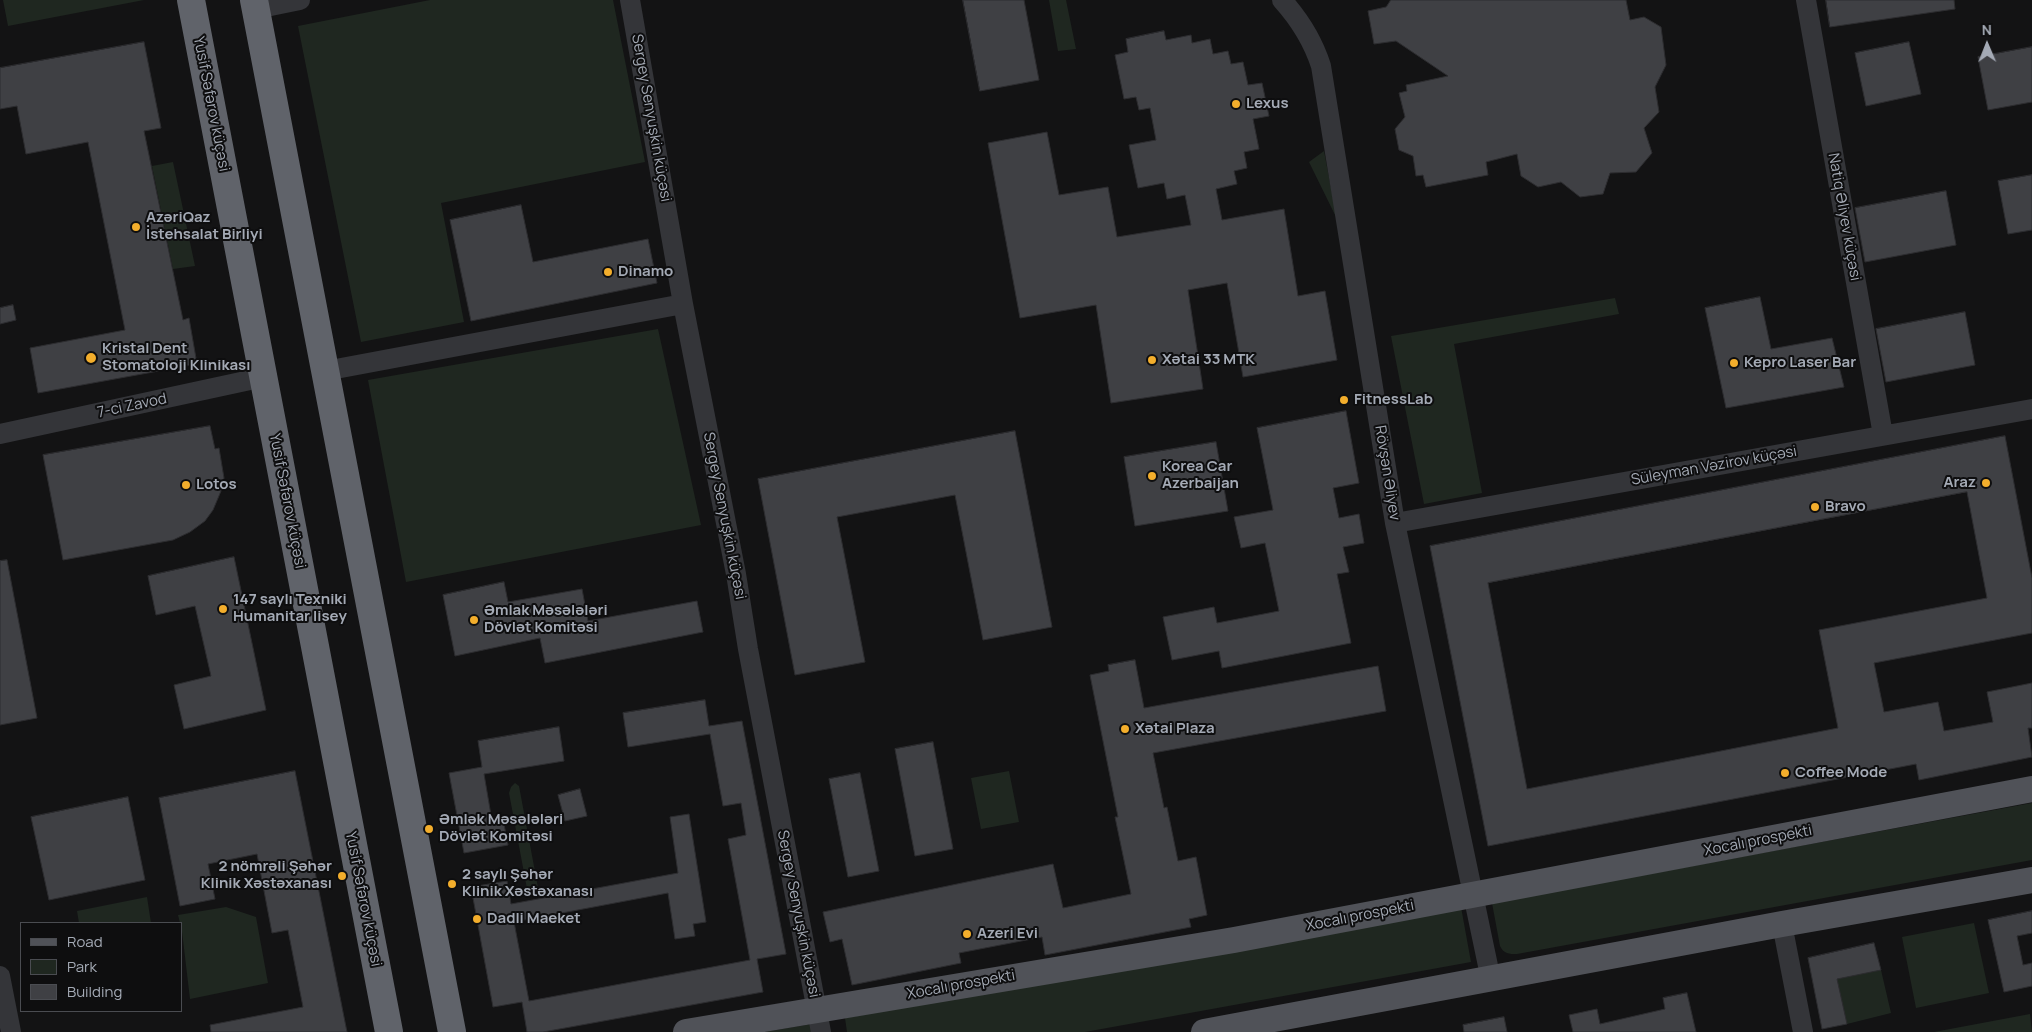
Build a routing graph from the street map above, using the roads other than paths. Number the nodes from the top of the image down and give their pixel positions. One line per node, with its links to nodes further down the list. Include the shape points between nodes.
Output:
1 (190, 0): 9 (highway, Yusif Səfərov küçəsi)
2 (300, 0): 6 (street)
3 (630, 0): 7 (street, Sergey Senyuşkin küçəsi)
4 (1282, 0): 13 (street, Rövşən Əliyev, via 1303,26 1321,66)
5 (1806, 0): 12 (street, Natiq Əliyev küçəsi)
6 (255, 4): 8 (highway)
7 (683, 304): 8 (street); 20 (street, Sergey Senyuşkin küçəsi)
8 (325, 371): 23 (highway)
9 (264, 377): 11 (street, 7-ci Zavod); 22 (highway, Yusif Səfərov küçəsi)
10 (2032, 409): 12 (street, Süleyman Vəzirov küçəsi)
11 (0, 434)
12 (1883, 435): 13 (street, Süleyman Vəzirov küçəsi)
13 (1395, 523): 16 (street, Rövşən Əliyev)
14 (2032, 789): 16 (main road, Xocalı prospekti)
15 (2032, 880): 17 (main road)
16 (1474, 895): 19 (street, Rövşən Əliyev); 20 (main road, Xocalı prospekti)
17 (1782, 924): 19 (main road); 26 (street)
18 (0, 976): 21 (street)
19 (1491, 980): 25 (main road)
20 (819, 1021): 24 (main road, Xocalı prospekti)
21 (11, 1032)
22 (389, 1032)
23 (452, 1032)
24 (686, 1032)
25 (1204, 1032)
26 (1803, 1032)

